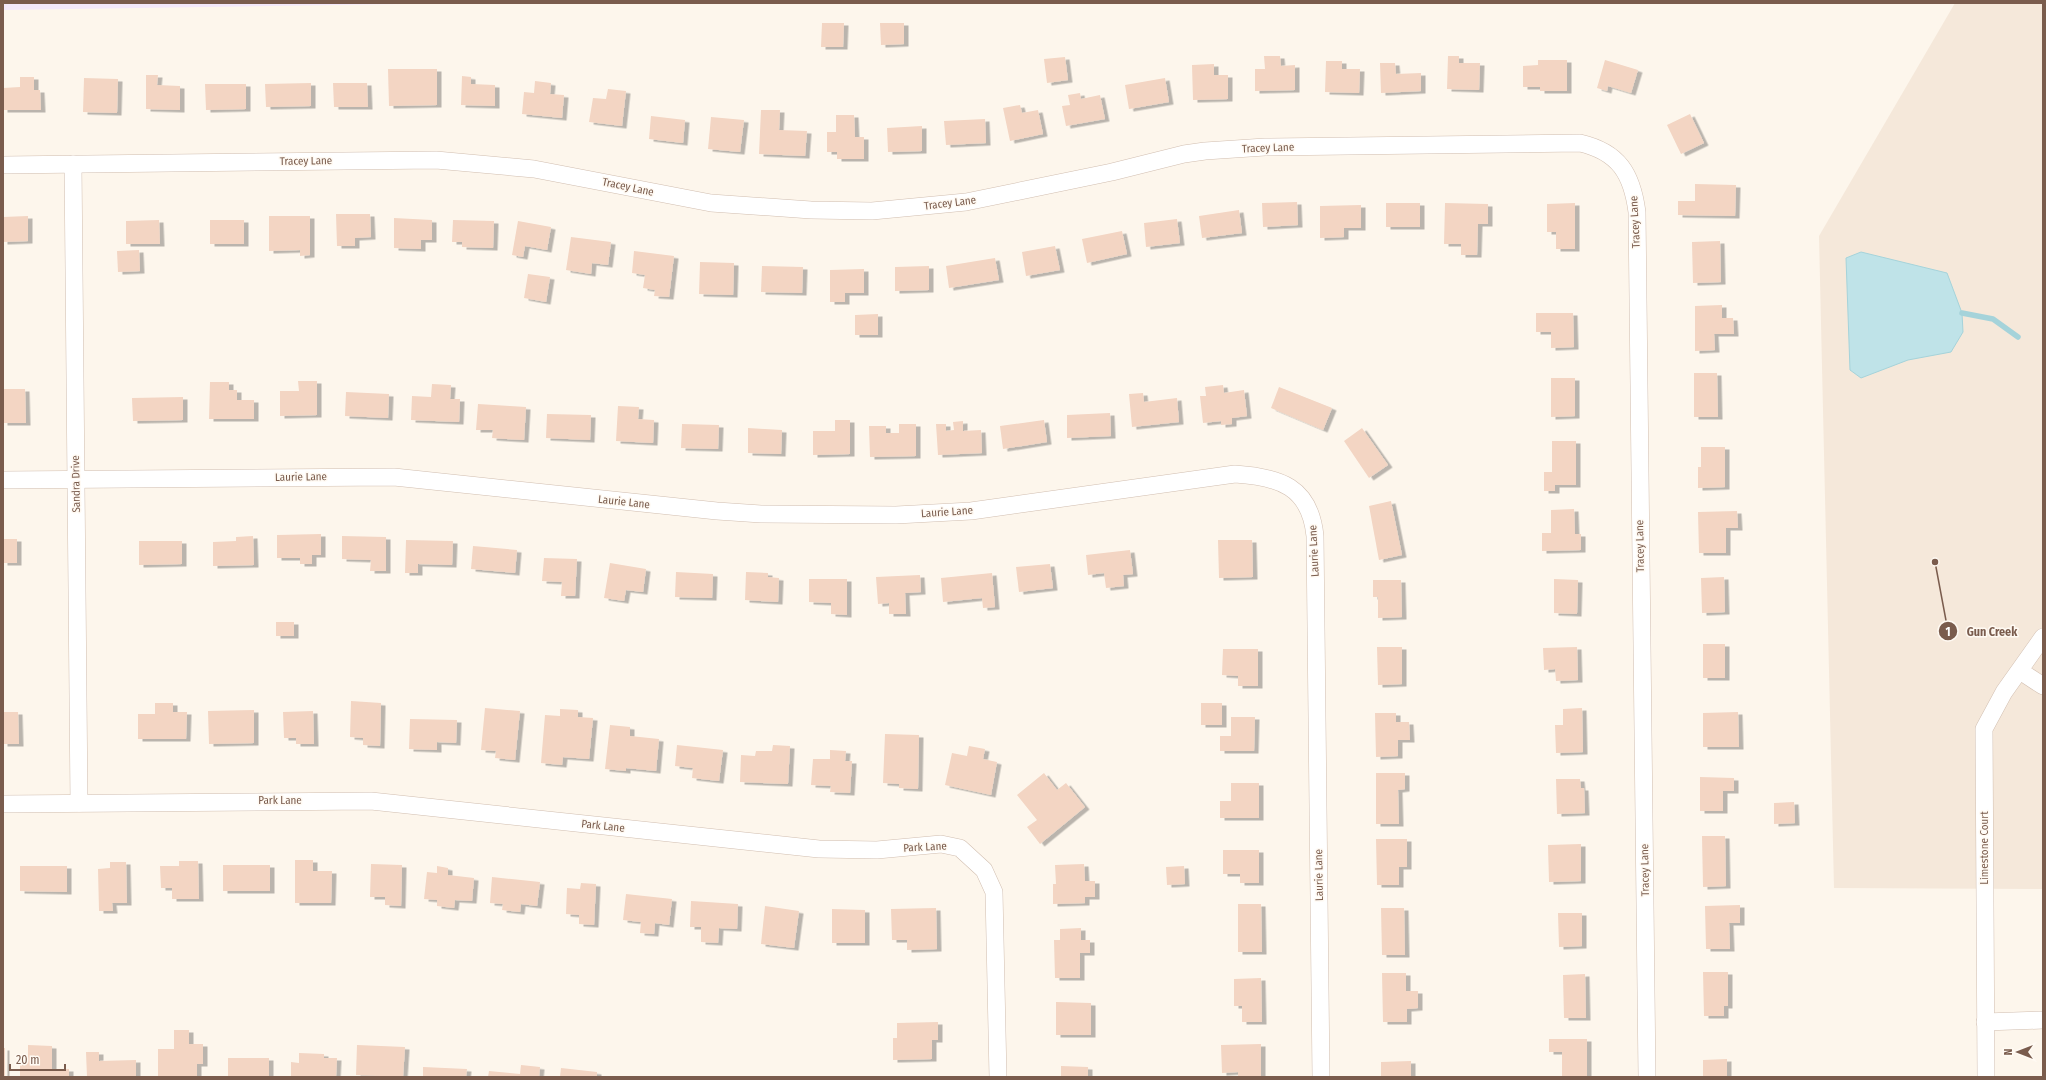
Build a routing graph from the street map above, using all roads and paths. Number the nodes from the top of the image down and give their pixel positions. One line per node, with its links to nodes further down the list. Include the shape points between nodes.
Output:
1 (73, 164): 2 (street, Tracey Lane); 3 (street, Sandra Drive); 14 (street, Tracey Lane, via 324,160 465,162 571,175 711,203 811,210 872,211 974,201 1205,151 1265,147 1580,143 1607,152 1629,178 1637,212)
2 (3, 165)
3 (76, 479): 4 (street, Laurie Lane); 8 (street, Sandra Drive); 13 (street, Laurie Lane, via 394,477 689,509 761,514 851,515 971,510 1234,474 1263,477 1284,484 1304,500 1311,512 1315,536)
4 (3, 480)
5 (2043, 637): 6 (street, Limestone Court)
6 (2020, 671): 7 (street); 11 (street, Limestone Court, via 2004,692 1984,729)
7 (2043, 686)
8 (79, 803): 9 (street, Park Lane); 12 (street, Park Lane, via 371,801 819,849 877,850 941,844 960,848 984,870 994,892)
9 (3, 804)
10 (2043, 1020): 11 (street)
11 (1985, 1022): 15 (street, Limestone Court)
12 (998, 1077)
13 (1321, 1077)
14 (1647, 1077)
15 (1986, 1077)

